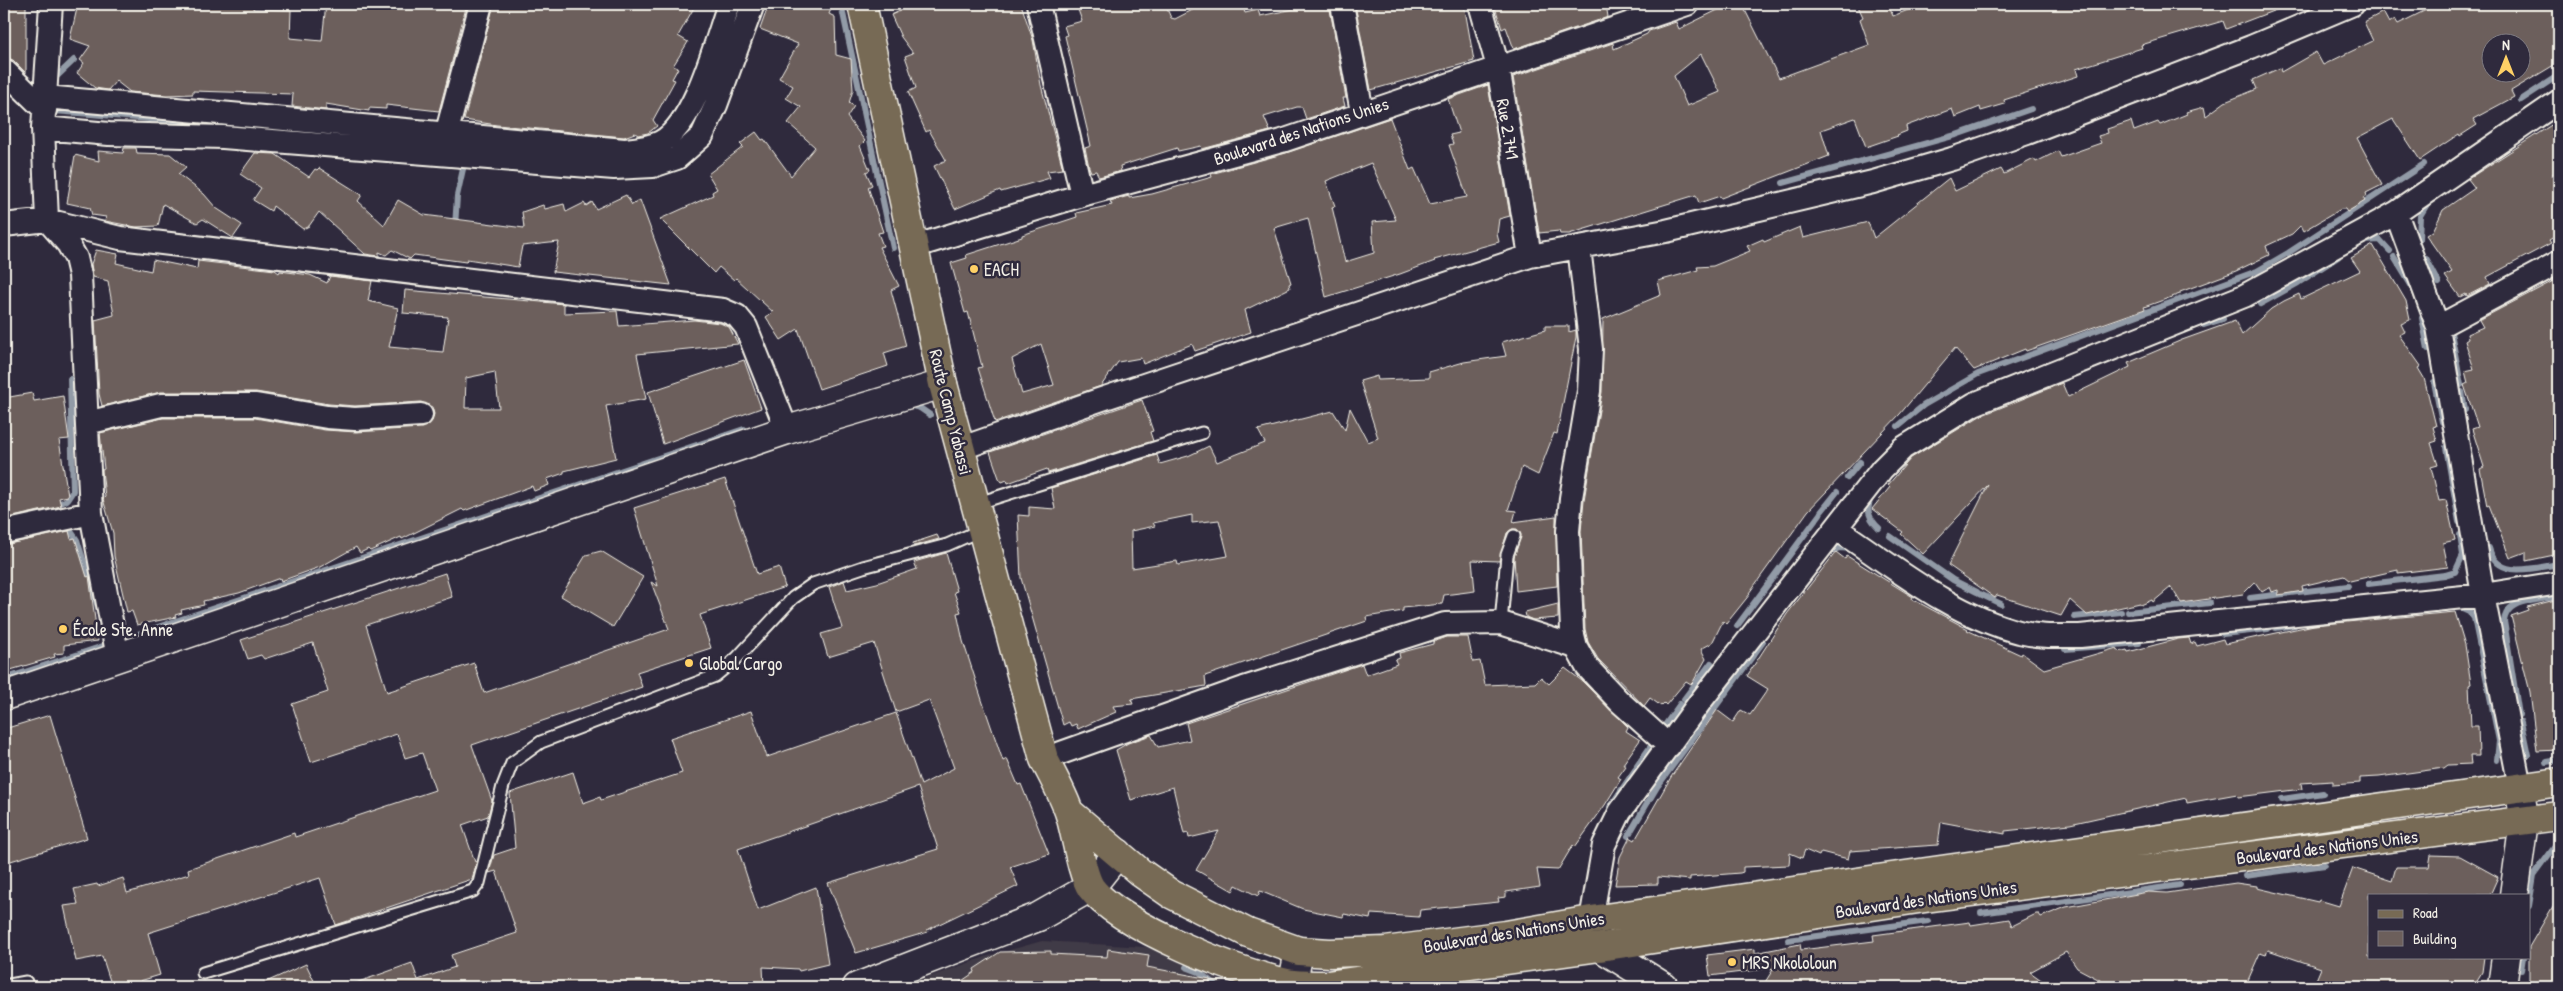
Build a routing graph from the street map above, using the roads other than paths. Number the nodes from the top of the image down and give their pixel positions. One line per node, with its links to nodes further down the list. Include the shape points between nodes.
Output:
1 (51, 4): 14 (street)
2 (481, 4): 16 (street)
3 (729, 4): 16 (street, via 690,108 677,128 662,142 624,150)
4 (753, 4): 14 (street, via 702,136 677,158 653,166 614,168 222,137 108,134)
5 (862, 4): 21 (main road, Route Camp Yabassi)
6 (1038, 4): 17 (street)
7 (1342, 4): 15 (street)
8 (1480, 4): 11 (street, Rue 2.741)
9 (1687, 4): 11 (street, Boulevard des Nations Unies)
10 (2353, 4): 22 (street, via 2242,50 1952,159 1873,182 1675,229)
11 (1498, 67): 15 (street, Boulevard des Nations Unies); 23 (street, Rue 2.741)
12 (4, 70): 14 (street)
13 (2559, 101): 18 (street)
14 (44, 112): 16 (street); 19 (street)
15 (1362, 112): 17 (street, Boulevard des Nations Unies, via 1282,140)
16 (446, 135)
17 (1082, 195): 21 (street, Boulevard des Nations Unies)
18 (2396, 213): 25 (street); 34 (street, via 2244,296 1974,404 1902,448)
19 (47, 220): 20 (street); 28 (street, via 68,244 80,275); 29 (street, via 120,238 723,310 737,316 746,326)
20 (4, 225)
21 (913, 247): 26 (main road, Route Camp Yabassi)
22 (1579, 247): 23 (street); 40 (street, via 1591,349 1568,531 1572,631)
23 (1530, 256): 31 (street)
24 (2559, 262): 25 (street)
25 (2438, 327): 38 (street)
26 (943, 384): 29 (street); 31 (main road, Route Camp Yabassi)
27 (421, 415): 28 (street, via 355,419 256,404 161,405)
28 (86, 423): 32 (street)
29 (787, 430): 41 (street)
30 (1202, 433): 33 (lane)
31 (959, 449): 33 (main road, Route Camp Yabassi)
32 (91, 513): 35 (street); 41 (street)
33 (978, 517): 44 (main road, Route Camp Yabassi); 58 (lane, via 947,545 812,584 793,598 737,658 715,676 542,742 512,762 479,883 473,891)
34 (1837, 529): 38 (street, via 1959,609 2012,630 2050,637); 43 (street)
35 (4, 532)
36 (1514, 536): 39 (lane, via 1507,555)
37 (2559, 583): 38 (street)
38 (2483, 595): 46 (street)
39 (1501, 623): 40 (street); 44 (street, via 1446,624 1244,688)
40 (1576, 647): 43 (street, via 1588,667 1612,694)
41 (118, 658): 42 (street)
42 (4, 696)
43 (1669, 746): 54 (street, via 1620,812 1604,845)
44 (1044, 759): 47 (main road, Route Camp Yabassi)
45 (2559, 782): 46 (main road, Boulevard des Nations Unies)
46 (2520, 787): 49 (street); 53 (main road, Boulevard des Nations Unies)
47 (1069, 812): 50 (main road, Boulevard des Nations Unies); 51 (main road, Route Camp Yabassi)
48 (2559, 816): 49 (main road, Boulevard des Nations Unies)
49 (2524, 821): 52 (street); 53 (main road, Boulevard des Nations Unies, via 1935,897)
50 (1118, 853): 51 (street); 56 (main road, Boulevard des Nations Unies, via 1156,884 1204,913 1248,934)
51 (1091, 887): 60 (main road, Boulevard des Nations Unies, via 1137,923 1232,967); 62 (street, via 1038,918)
52 (2514, 894)
53 (1788, 906): 54 (main road, Boulevard des Nations Unies); 55 (main road, Boulevard des Nations Unies)
54 (1591, 920): 55 (street); 56 (main road, Boulevard des Nations Unies, via 1376,952)
55 (1600, 947): 60 (main road, Boulevard des Nations Unies, via 1344,983); 63 (street)
56 (1299, 950): 60 (street)
57 (2506, 958): 64 (street)
58 (203, 973)
59 (26, 982): 61 (lane)
60 (1292, 985)
61 (4, 986)
62 (857, 987)
63 (1664, 987)
64 (2502, 987)

